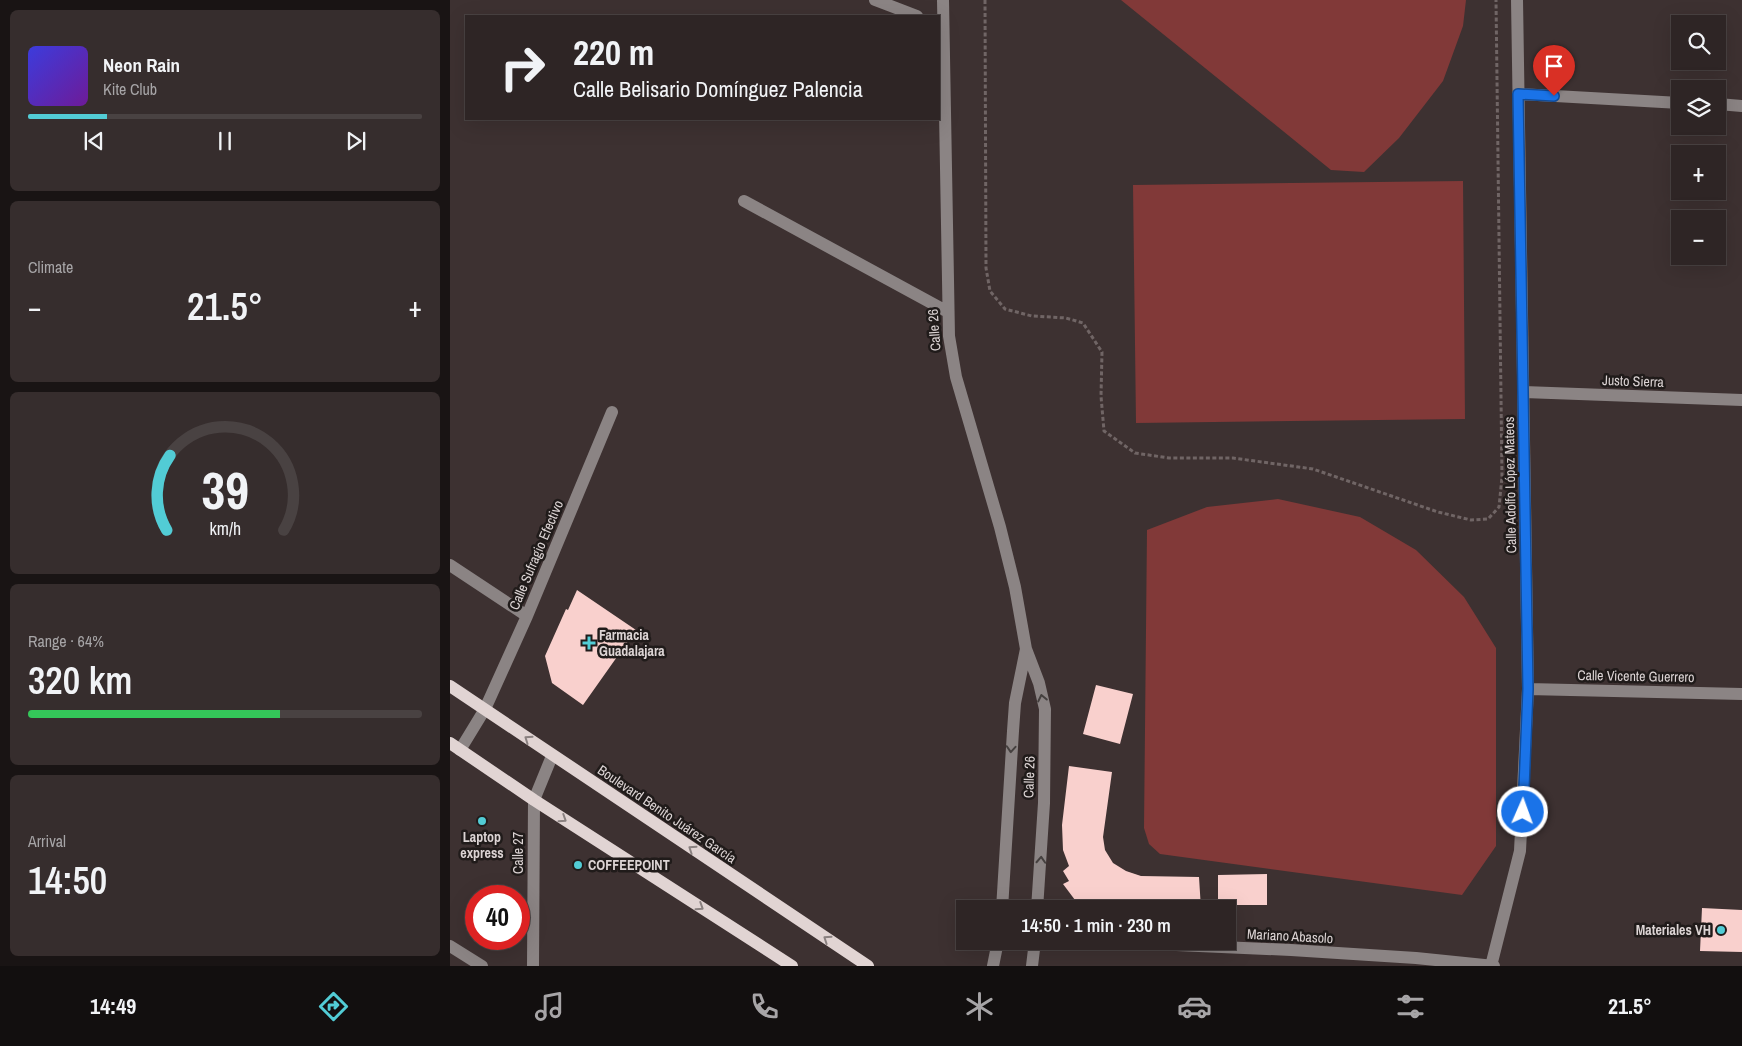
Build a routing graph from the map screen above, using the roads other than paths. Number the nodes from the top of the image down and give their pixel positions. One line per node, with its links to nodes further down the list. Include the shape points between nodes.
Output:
1 (875, 0): 4 (street)
2 (943, 0): 5 (street, Calle 26)
3 (1517, 0): 6 (street, Calle Adolfo López Mateos)
4 (914, 15)
5 (941, 26): 11 (street, Calle 26)
6 (1518, 94): 7 (street); 12 (street, Calle Adolfo López Mateos)
7 (1671, 102)
8 (1726, 105): 9 (street)
9 (1742, 106)
10 (744, 201): 11 (street)
11 (948, 312): 17 (street, Calle 26, via 956,377 1000,527)
12 (1523, 392): 13 (street, Justo Sierra); 19 (street, Calle Adolfo López Mateos)
13 (1742, 400)
14 (612, 412): 16 (street, Calle Sufragio Efectivo)
15 (450, 565): 16 (street)
16 (527, 616): 21 (street, Calle Sufragio Efectivo)
17 (1026, 648): 25 (street, Calle 26, one-way to 25, via 1012,731); 26 (street, Calle 26, one-way to 17, via 1045,709)
18 (450, 686): 21 (main road, Boulevard Benito Juárez García)
19 (1528, 689): 20 (street, Calle Vicente Guerrero); 37 (street, Calle Adolfo López Mateos, via 1520,851)
20 (1742, 694)
21 (485, 709): 22 (street, Calle Sufragio Efectivo); 23 (main road, Boulevard Benito Juárez García, one-way to 21)
22 (455, 746): 24 (main road)
23 (552, 756): 24 (street); 34 (main road, Boulevard Benito Juárez García, one-way to 23)
24 (534, 800): 32 (street, Calle 27); 33 (main road, one-way to 33)
25 (1003, 900)
26 (1039, 900)
27 (450, 946): 31 (street)
28 (1236, 948): 37 (street, Mariano Abasolo, via 1416,958)
29 (996, 950): 35 (street)
30 (1034, 950): 36 (street)
31 (482, 966)
32 (532, 966)
33 (792, 966)
34 (868, 966)
35 (993, 966)
36 (1032, 966)
37 (1492, 966)

